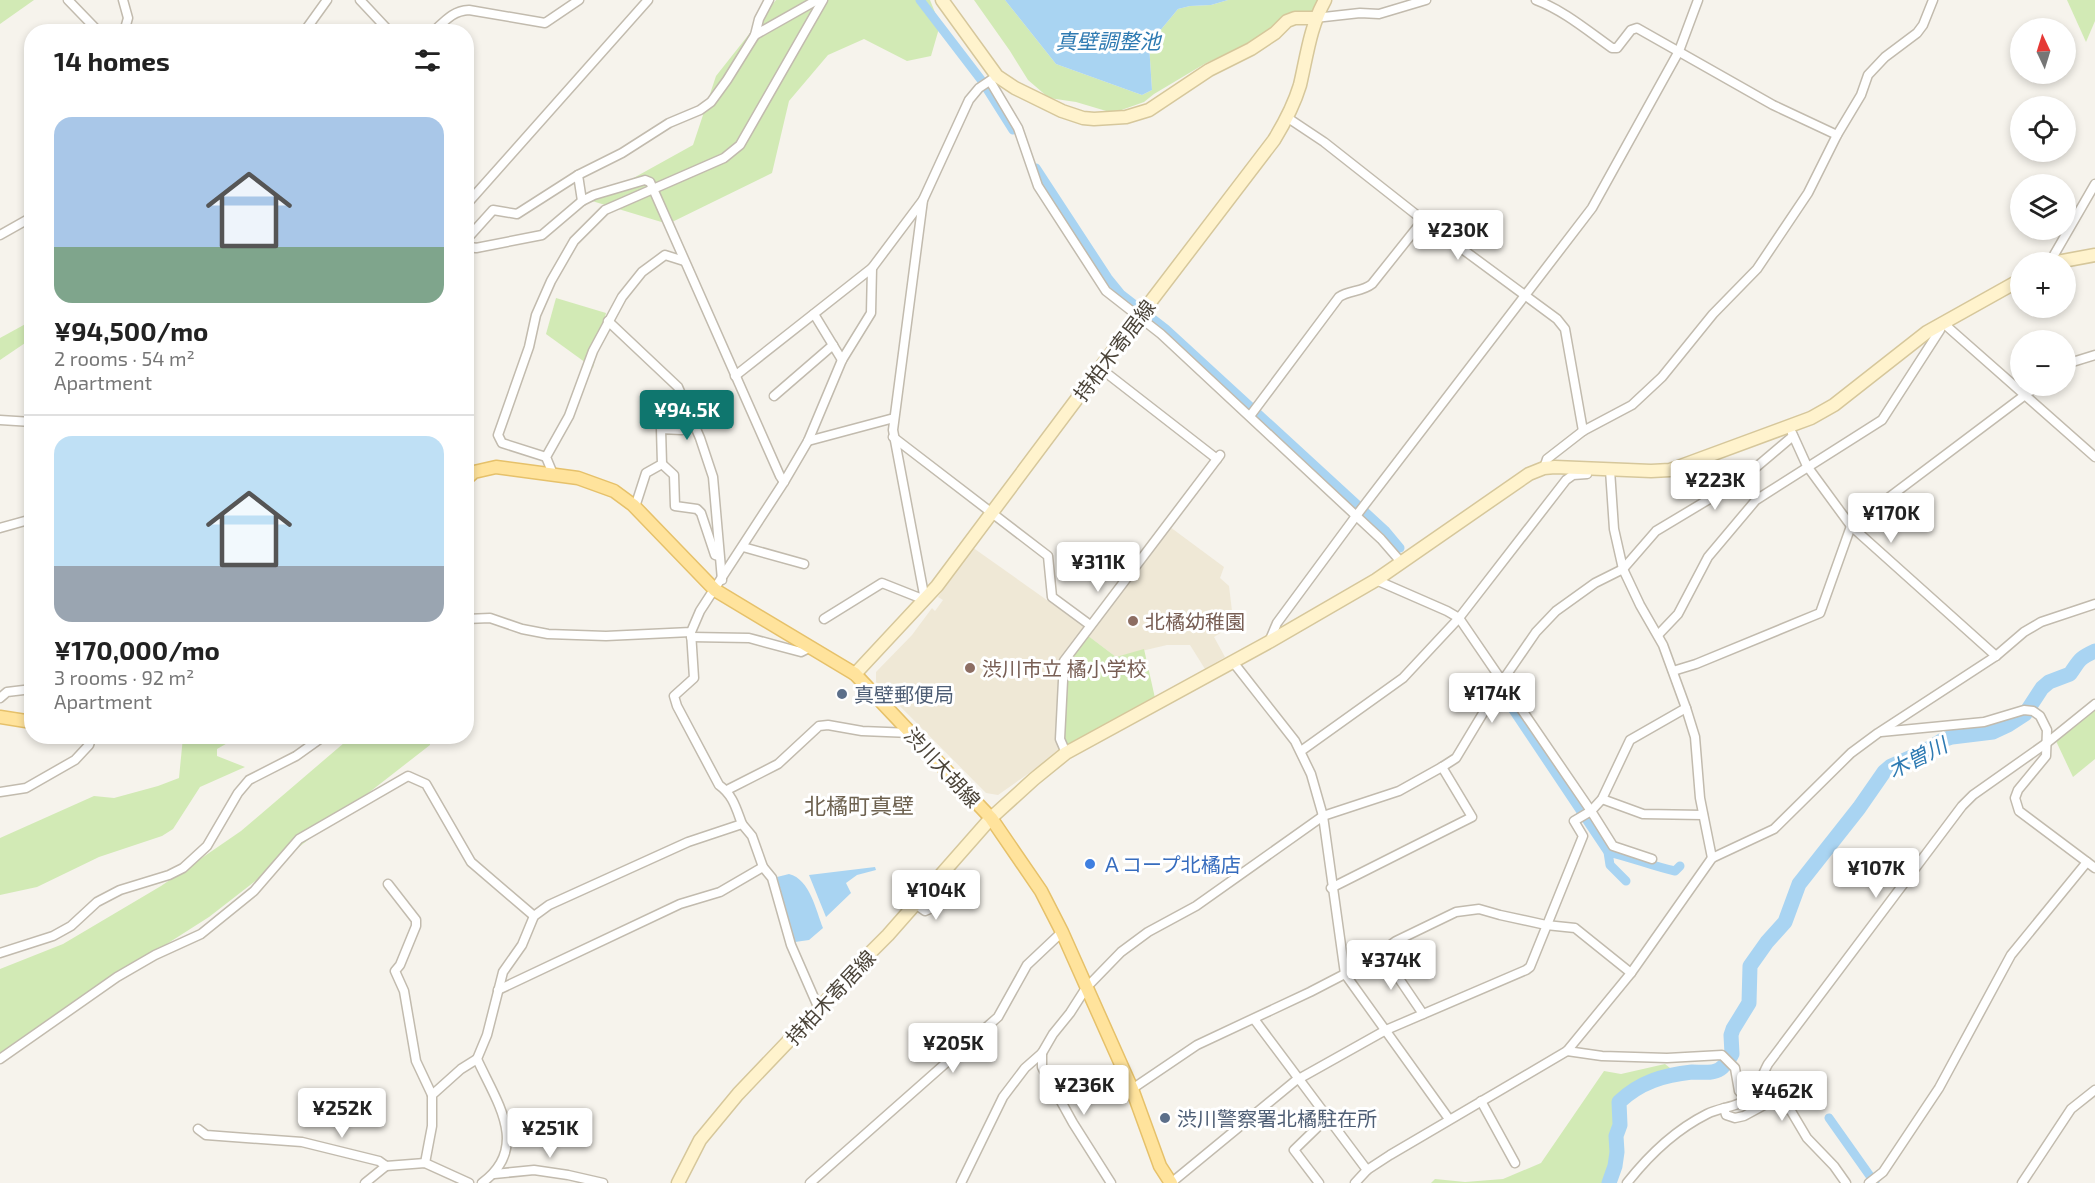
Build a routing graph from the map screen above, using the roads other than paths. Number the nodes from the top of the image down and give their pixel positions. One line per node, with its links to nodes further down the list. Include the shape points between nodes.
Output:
1 (68, 0): 17 (street)
2 (123, 0): 18 (street)
3 (327, 0): 19 (street)
4 (360, 0): 20 (street)
5 (579, 0): 21 (street, via 545,23 461,10)
6 (648, 0): 30 (street)
7 (769, 0): 22 (street)
8 (817, 0): 22 (street)
9 (824, 0): 29 (street, via 740,145 724,158)
10 (942, 0): 24 (street, via 989,67)
11 (1325, 0): 16 (street, 持柏木寄居線)
12 (1426, 0): 16 (street, via 1379,14)
13 (1536, 0): 23 (street, via 1612,48 1617,48 1637,27)
14 (1698, 0): 23 (street)
15 (1933, 0): 26 (street, via 1917,33 1868,75 1862,95)
16 (1315, 18): 24 (street, via 1287,21 1251,49 1209,70 1149,110 1126,117 1094,119 1071,115 1015,88); 25 (street, 持柏木寄居線)
17 (91, 24)
18 (126, 24)
19 (310, 24)
20 (382, 24)
21 (441, 24)
22 (755, 35): 27 (street, via 711,102)
23 (1679, 51): 26 (street, via 1773,105); 44 (street, via 1592,208)
24 (988, 82): 31 (street, via 969,100); 45 (street, via 1018,128 1038,186 1100,284 1113,298)
25 (1288, 118): 33 (street); 45 (street, 持柏木寄居線)
26 (1837, 135): 64 (street, via 1808,193 1757,269 1713,314 1662,377 1632,405)
27 (578, 175): 32 (street); 35 (street, via 516,214 493,210)
28 (2095, 184): 38 (street)
29 (653, 188): 32 (street, via 645,180); 41 (street); 68 (street, via 605,210 590,224 562,260 536,315 498,435 502,443)
30 (474, 196)
31 (923, 200): 42 (street); 61 (street)
32 (582, 201): 37 (street, via 542,235)
33 (1423, 220): 44 (street); 60 (street, via 1372,284 1339,297)
34 (24, 222): 36 (street)
35 (474, 231)
36 (0, 235)
37 (474, 248)
38 (2056, 252)
39 (2095, 255): 40 (street)
40 (2076, 258)
41 (684, 261): 47 (street, via 665,255 657,261 622,297); 54 (street)
42 (872, 268): 46 (street); 51 (street, via 871,313)
43 (2010, 285): 48 (street)
44 (1527, 295): 64 (street, via 1565,329); 79 (street)
45 (1142, 312): 53 (street, 持柏木寄居線); 60 (street)
46 (814, 314): 49 (street); 54 (street)
47 (608, 321): 56 (street); 68 (street, via 569,416)
48 (1942, 322): 55 (street); 65 (street, via 1834,405); 71 (street, via 1882,420)
49 (833, 345): 51 (street); 57 (street)
50 (2095, 355): 52 (street)
51 (842, 360): 67 (street)
52 (2076, 361)
53 (1100, 368): 78 (street, 持柏木寄居線); 95 (street, via 1218,457)
54 (735, 376): 76 (street)
55 (2010, 382)
56 (681, 394): 70 (street, via 682,430 661,429); 84 (street, via 713,477)
57 (774, 396)
58 (2024, 396): 81 (street)
59 (2026, 396): 69 (street)
60 (1250, 416): 79 (street)
61 (894, 418): 66 (street); 67 (street)
62 (0, 420): 63 (street)
63 (24, 422)
64 (1583, 431): 72 (street, via 1547,459)
65 (1791, 432): 71 (street); 74 (street, via 1670,470); 87 (street, via 1741,480 1656,531)
66 (893, 437): 78 (street); 90 (street)
67 (808, 441): 76 (street)
68 (546, 457): 75 (street)
69 (2095, 457)
70 (662, 464): 77 (street, via 646,473); 84 (street, via 674,475 675,506 701,513 715,555)
71 (1807, 466): 81 (street); 97 (street, via 1756,500 1708,557 1678,614)
72 (1544, 468): 74 (street); 85 (street, 持柏木寄居線, via 1521,479)
73 (474, 472): 75 (main road, 渋川大胡線, via 496,467)
74 (1611, 472): 87 (street, via 1614,529); 92 (street, via 1579,474 1566,480)
75 (553, 474): 77 (main road, 渋川大胡線, via 597,484)
76 (784, 482): 83 (street)
77 (635, 507): 89 (main road, 渋川大胡線)
78 (992, 514): 90 (street, 持柏木寄居線); 95 (street, via 1048,556 1052,597)
79 (1357, 515): 85 (street); 98 (street, via 1277,623)
80 (24, 521): 82 (street)
81 (1851, 526): 100 (street); 102 (street, via 1820,613)
82 (0, 528)
83 (743, 547): 86 (street); 89 (street)
84 (719, 556): 89 (street)
85 (1401, 562): 88 (street, 持柏木寄居線)
86 (804, 564)
87 (1623, 569): 97 (street); 104 (street, via 1595,582 1556,611 1536,632)
88 (1376, 580): 92 (street); 98 (street, 持柏木寄居線)
89 (718, 585): 96 (street, via 700,611); 99 (main road, 渋川大胡線)
90 (925, 600): 94 (street, via 882,583); 103 (street, 持柏木寄居線)
91 (2095, 604): 100 (street, via 2041,622)
92 (1459, 618): 104 (street); 116 (street, via 1403,678)
93 (474, 619): 96 (street, via 490,618 548,634)
94 (824, 619)
95 (1090, 625): 117 (street, via 1064,661 1059,739)
96 (691, 635): 99 (street, via 749,638 801,652); 119 (street, via 694,678 674,696 719,785)
97 (1658, 635): 102 (street)
98 (1269, 642): 101 (street, 持柏木寄居線)
99 (812, 647): 103 (main road, 渋川大胡線)
100 (1995, 656): 112 (street)
101 (1233, 662): 116 (street); 117 (street, 持柏木寄居線)
102 (1673, 670): 108 (street)
103 (855, 674): 111 (main road, 渋川大胡線)
104 (1503, 680): 118 (street, via 1462,750); 122 (street)
105 (24, 690): 106 (street, via 7,692)
106 (0, 698)
107 (2095, 704): 113 (street)
108 (1686, 708): 121 (street, via 1630,740); 123 (street, via 1695,737)
109 (2, 717): 110 (main road)
110 (24, 721)
111 (910, 733): 119 (street, via 819,726 778,764); 125 (main road, 渋川大胡線)
112 (1878, 733): 113 (street, via 1984,722 2024,710 2040,716); 127 (street, via 1851,753 1774,829)
113 (2048, 742): 129 (street, via 2046,756 2018,790 2015,798 2019,811); 157 (street, via 1962,806 1768,1064 1754,1093)
114 (89, 744): 120 (street, via 75,759 26,788)
115 (313, 744): 140 (street, via 249,780 207,846 183,868 97,902 71,926 53,936)
116 (1301, 751): 124 (street)
117 (1066, 753): 125 (street, 持柏木寄居線)
118 (1442, 767): 124 (street, via 1399,791); 133 (street, via 1472,817)
119 (727, 790): 126 (street)
120 (0, 792)
121 (1602, 799): 122 (street); 123 (street, via 1643,814)
122 (1589, 812): 128 (street, via 1613,846); 137 (street, via 1574,821 1583,836)
123 (1703, 815): 127 (street)
124 (1323, 816): 133 (street); 143 (street, via 1196,906 1148,932 1121,952)
125 (991, 818): 135 (street, 持柏木寄居線); 138 (main road, 渋川大胡線, via 1041,891)
126 (742, 824): 130 (street, via 752,836); 136 (street, via 651,858 549,905)
127 (1712, 858): 141 (street)
128 (1652, 859)
129 (2087, 862): 131 (street); 181 (street, via 2011,955 1940,1088 1883,1172)
130 (763, 867): 144 (street, via 720,892 680,904); 145 (street, via 772,878 790,945)
131 (2095, 868)
132 (388, 884): 156 (street, via 416,920 395,971 404,991 416,1061)
133 (1332, 888): 142 (street)
134 (950, 892): 135 (street, via 925,911)
135 (915, 904): 145 (street, 持柏木寄居線)
136 (534, 916): 144 (street, via 522,945 503,972); 151 (street, via 471,862 426,784 408,776 299,839 254,891 201,934 117,977)
137 (1546, 926): 139 (street, via 1479,909 1456,912); 141 (street, via 1575,928); 146 (street, via 1526,970)
138 (1062, 932): 143 (main road, 渋川大胡線); 173 (street, via 1027,965 998,1017)
139 (1381, 952): 142 (street); 146 (street)
140 (0, 953)
141 (1630, 973): 149 (street)
142 (1345, 974): 147 (street); 148 (street)
143 (1086, 988): 150 (street); 154 (main road, 渋川大胡線)
144 (498, 990): 152 (street)
145 (819, 1010): 172 (street, 持柏木寄居線, via 707,1130)
146 (1423, 1014): 148 (street)
147 (1254, 1019): 153 (street); 154 (street, via 1197,1045)
148 (1386, 1030): 153 (street); 161 (street)
149 (1567, 1051): 157 (street, via 1667,1058 1722,1054 1736,1071 1739,1091); 158 (street)
150 (1042, 1053): 174 (street, via 1003,1097); 175 (street, via 1042,1067)
151 (0, 1059)
152 (477, 1059): 156 (street); 167 (street, via 508,1135 506,1150)
153 (1299, 1079): 160 (street); 176 (street)
154 (1132, 1089): 176 (main road, 渋川大胡線, via 1160,1166)
155 (2095, 1090): 182 (street, via 2071,1109)
156 (432, 1095): 163 (street, via 432,1126)
157 (1746, 1099): 159 (street)
158 (1481, 1101): 161 (street); 164 (street)
159 (1724, 1108): 179 (street, via 1706,1114 1664,1143); 180 (street, via 1726,1115 1735,1118 1768,1103 1780,1103 1791,1111 1807,1138)
160 (1328, 1117): 166 (street); 177 (street, via 1294,1150)
161 (1449, 1119): 166 (street)
162 (198, 1129): 165 (street, via 206,1135 302,1142)
163 (425, 1163): 165 (street); 169 (street)
164 (1515, 1163)
165 (386, 1166): 168 (street)
166 (1367, 1170): 178 (street)
167 (494, 1174): 170 (street); 171 (street, via 534,1170)
168 (364, 1183)
169 (469, 1183)
170 (482, 1183)
171 (603, 1183)
172 (678, 1183)
173 (810, 1183)
174 (961, 1183)
175 (1111, 1183)
176 (1171, 1183)
177 (1319, 1183)
178 (1355, 1183)
179 (1627, 1183)
180 (1846, 1183)
181 (1869, 1183)
182 (2022, 1183)

